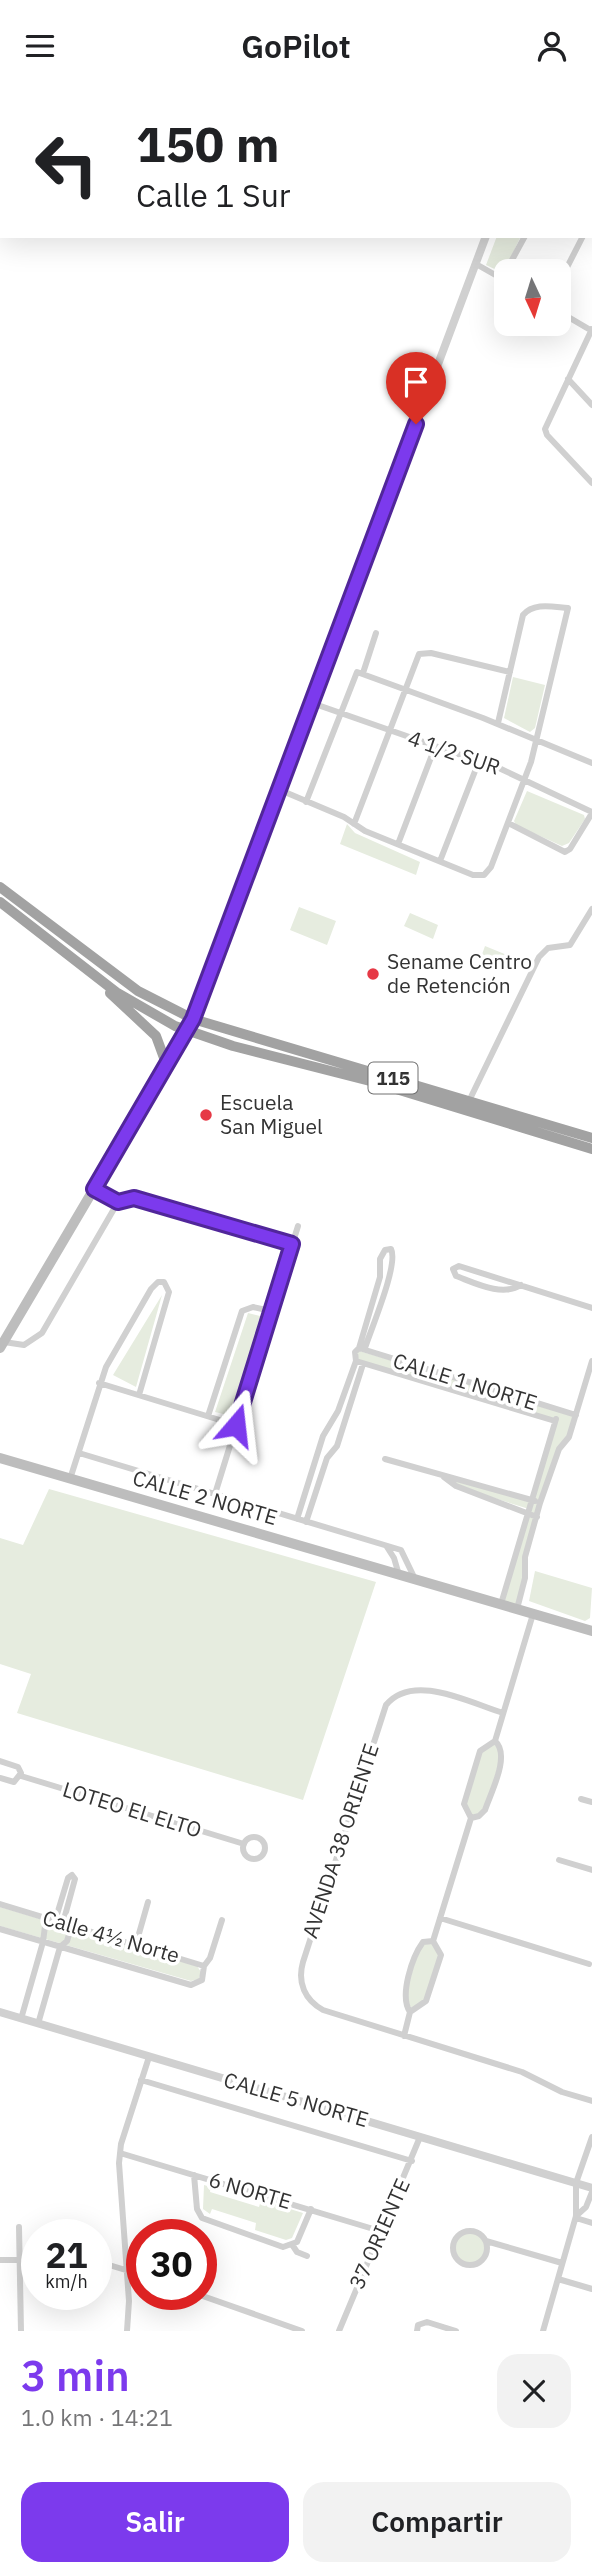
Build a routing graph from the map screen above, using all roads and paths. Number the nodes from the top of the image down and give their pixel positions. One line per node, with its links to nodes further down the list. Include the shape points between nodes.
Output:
1 (485, 238): 6 (street)
2 (524, 238): 4 (street)
3 (582, 238): 5 (street)
4 (514, 259)
5 (571, 260)
6 (476, 264): 7 (street); 17 (street)
7 (494, 271)
8 (571, 318): 9 (street)
9 (592, 330): 10 (street)
10 (568, 379): 11 (street); 12 (street, via 545,431)
11 (592, 405)
12 (592, 483)
13 (376, 633): 15 (street)
14 (510, 672): 16 (street, via 419,654); 19 (street); 21 (street, via 527,609 568,608)
15 (362, 673): 16 (street); 18 (street, via 353,675)
16 (404, 688): 19 (street); 20 (street)
17 (312, 703): 18 (street, 4 1/2 SUR); 26 (street)
18 (339, 713): 20 (street, 4 1/2 SUR); 27 (street)
19 (498, 723): 21 (street)
20 (389, 731): 22 (street, 4 1/2 SUR); 30 (street)
21 (537, 739): 24 (street); 25 (street)
22 (435, 747): 23 (street, 4 1/2 SUR); 31 (street)
23 (479, 761): 25 (street, 4 1/2 SUR); 32 (street)
24 (592, 763)
25 (524, 781): 28 (street, 4 1/2 SUR); 29 (street)
26 (280, 790): 27 (street); 37 (street)
27 (306, 802): 30 (street)
28 (592, 812): 29 (street, via 565,852)
29 (508, 823): 32 (street, via 484,875)
30 (354, 824): 31 (street)
31 (398, 844): 32 (street)
32 (440, 861)
33 (0, 887): 37 (highway, 115, via 138,991)
34 (0, 902): 36 (highway, 115)
35 (592, 909): 40 (street, via 570,944 548,948 539,957)
36 (100, 980): 38 (highway, 115); 39 (highway, via 156,1036)
37 (193, 1019): 38 (main road); 40 (highway, 115)
38 (188, 1031): 39 (main road); 42 (highway, 115)
39 (167, 1066): 43 (main road)
40 (470, 1101): 41 (highway, 115)
41 (592, 1138)
42 (592, 1149)
43 (94, 1189): 44 (street); 50 (main road)
44 (118, 1202): 46 (street, via 134,1198); 50 (street, via 38,1337 24,1345)
45 (298, 1226): 46 (street)
46 (292, 1244): 49 (street)
47 (521, 1285): 47 (street, via 459,1266 453,1269 456,1276 501,1290); 48 (street)
48 (592, 1307)
49 (271, 1311): 58 (street, via 253,1307 242,1311); 60 (street)
50 (2, 1345)
51 (364, 1348): 51 (street, via 389,1277 391,1249 381,1255); 53 (street, via 371,1355); 53 (street, via 354,1355); 56 (street, CALLE 1 NORTE)
52 (592, 1361): 57 (street)
53 (361, 1363): 59 (street, CALLE 1 NORTE); 73 (street, via 323,1436); 74 (street, via 339,1440 324,1465)
54 (99, 1383): 55 (street); 55 (street, via 150,1289 167,1283 169,1292); 62 (street)
55 (139, 1395): 58 (street)
56 (563, 1413): 57 (street, CALLE 1 NORTE); 59 (street)
57 (576, 1415): 63 (street)
58 (208, 1416): 60 (street)
59 (555, 1421): 61 (street)
60 (236, 1425): 68 (street)
61 (547, 1451): 63 (street); 69 (street)
62 (79, 1453): 67 (street); 68 (street, CALLE 2 NORTE)
63 (558, 1453): 70 (street)
64 (0, 1458): 67 (main road, CALLE 2 NORTE)
65 (385, 1459): 66 (street)
66 (443, 1475): 69 (street); 71 (street, via 457,1486)
67 (70, 1479): 76 (main road, CALLE 2 NORTE)
68 (215, 1494): 73 (street, CALLE 2 NORTE)
69 (532, 1500): 70 (street); 71 (street)
70 (540, 1503): 72 (street)
71 (526, 1513): 72 (street); 78 (street)
72 (537, 1517): 79 (street)
73 (297, 1519): 74 (street, CALLE 2 NORTE)
74 (306, 1522): 75 (street, CALLE 2 NORTE)
75 (385, 1546): 76 (street); 77 (street, via 404,1552)
76 (399, 1575): 77 (main road, CALLE 2 NORTE)
77 (415, 1580): 78 (main road, CALLE 2 NORTE)
78 (501, 1604): 79 (main road, CALLE 2 NORTE)
79 (517, 1609): 80 (main road, CALLE 2 NORTE)
80 (533, 1614): 81 (main road, CALLE 2 NORTE); 82 (street)
81 (592, 1630)
82 (503, 1713): 83 (street); 111 (street, AVENDA 38 ORIENTE, via 430,1691 413,1690 389,1701 303,1962 300,1975 305,1993 323,2010)
83 (495, 1741): 89 (street, via 480,1751 464,1804); 89 (street, via 502,1758 485,1810)
84 (0, 1761): 85 (street, LOTEO EL ELTO, via 18,1767)
85 (21, 1776): 86 (street, LOTEO EL ELTO, via 14,1782); 90 (street, LOTEO EL ELTO)
86 (0, 1778)
87 (581, 1799): 88 (street)
88 (592, 1802)
89 (471, 1818): 96 (street)
90 (244, 1844)
91 (559, 1860): 92 (street)
92 (592, 1870)
93 (148, 1902): 103 (street)
94 (0, 1904): 95 (street, Calle 4½ Norte)
95 (46, 1918): 98 (street, Calle 4½ Norte); 102 (street)
96 (440, 1918): 101 (street); 105 (street)
97 (222, 1920): 106 (street)
98 (59, 1922): 98 (street, via 75,1879 72,1875 68,1878); 99 (street, Calle 4½ Norte)
99 (72, 1925): 103 (street, Calle 4½ Norte); 104 (street)
100 (0, 1929): 102 (street, Calle 4½ Norte)
101 (433, 1941): 107 (street, via 418,1949 405,1996); 107 (street, via 441,1955 426,2001)
102 (43, 1942): 104 (street, Calle 4½ Norte); 109 (street)
103 (136, 1944): 106 (street, Calle 4½ Norte)
104 (60, 1947): 106 (street, Calle 4½ Norte, via 191,1985 202,1980); 110 (street)
105 (589, 1964)
106 (204, 1966)
107 (410, 2012): 111 (street)
108 (0, 2013): 109 (street, CALLE 5 NORTE)
109 (21, 2019): 110 (street, CALLE 5 NORTE)
110 (38, 2024): 112 (street, CALLE 5 NORTE)
111 (404, 2036): 114 (street, via 522,2072)
112 (149, 2057): 113 (street); 115 (street, CALLE 5 NORTE)
113 (141, 2080): 117 (street); 118 (street)
114 (592, 2101)
115 (420, 2137): 118 (street, 37 ORIENTE); 120 (street, CALLE 5 NORTE)
116 (592, 2137): 120 (street)
117 (120, 2153): 119 (street, 6 NORTE); 129 (street)
118 (412, 2161): 126 (street, 37 ORIENTE)
119 (194, 2175): 122 (street, 6 NORTE); 128 (street, via 202,2218 283,2247)
120 (576, 2183): 121 (street, CALLE 5 NORTE); 123 (street)
121 (592, 2190): 123 (street, via 586,2207)
122 (311, 2209): 126 (street, 6 NORTE); 128 (street)
123 (576, 2217): 124 (street); 133 (street)
124 (592, 2223)
125 (19, 2227): 132 (street)
126 (380, 2231): 141 (street, 37 ORIENTE)
127 (486, 2241): 127 (street, via 478,2233 466,2231 454,2243 454,2255 468,2265 480,2263 487,2253); 133 (street)
128 (292, 2246): 130 (street)
129 (126, 2253)
130 (307, 2256)
131 (0, 2260): 132 (street)
132 (19, 2260): 138 (street)
133 (562, 2263): 134 (street)
134 (558, 2279): 135 (street); 144 (street)
135 (592, 2289)
136 (217, 2301): 140 (street)
137 (130, 2310): 139 (street)
138 (21, 2331)
139 (127, 2331)
140 (302, 2331)
141 (340, 2331)
142 (417, 2331): 143 (street, via 418,2325 427,2322)
143 (456, 2331)
144 (543, 2331)

